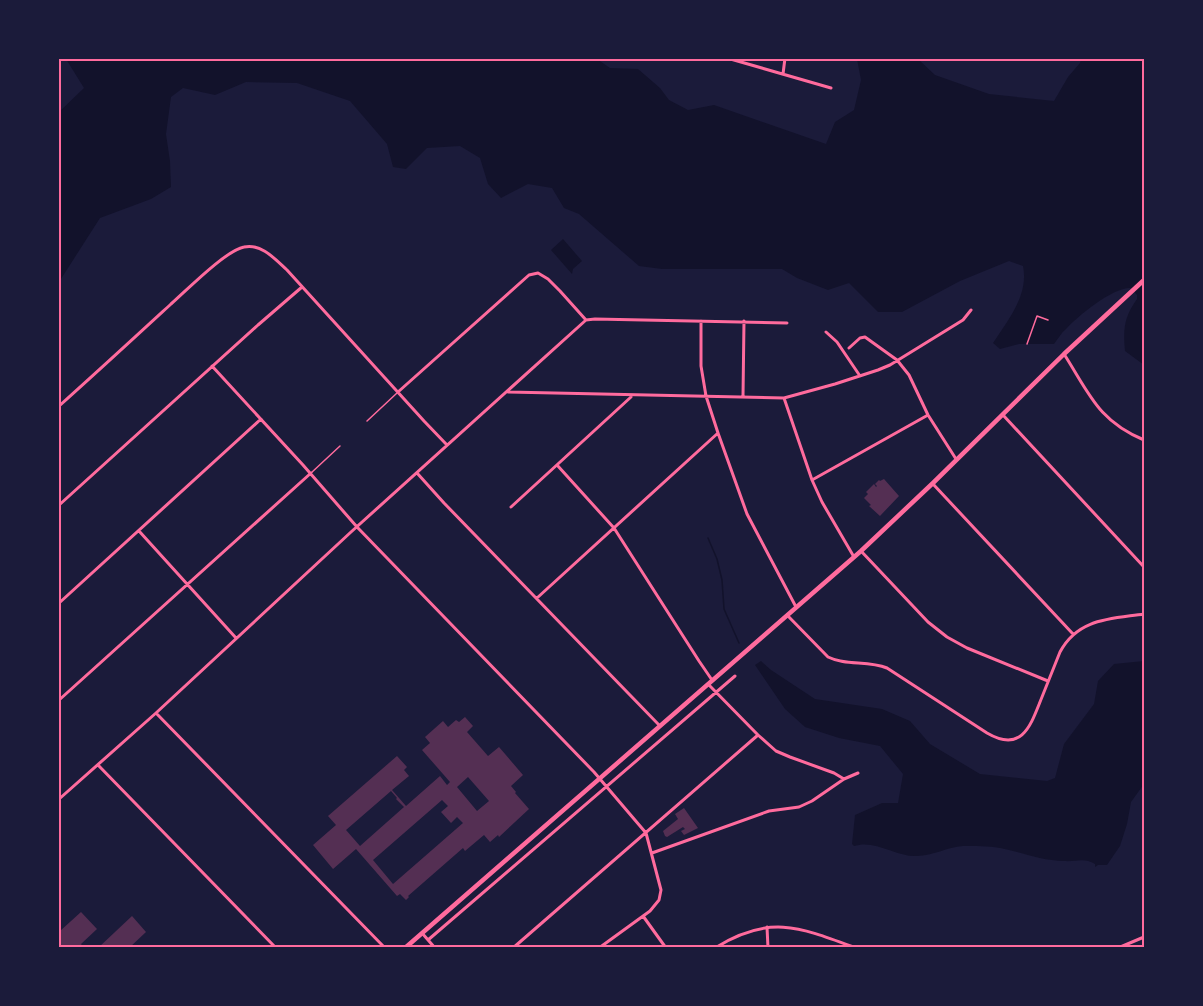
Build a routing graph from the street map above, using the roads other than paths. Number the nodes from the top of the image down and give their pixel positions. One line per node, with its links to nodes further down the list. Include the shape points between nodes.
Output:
1 (727, 58): 3 (street)
2 (785, 58): 3 (street)
3 (783, 74): 4 (street)
4 (831, 88)
5 (1144, 280): 14 (main road)
6 (302, 286): 16 (street); 18 (street); 24 (street, via 262,250 249,246 234,250)
7 (971, 310): 15 (street, via 963,320)
8 (586, 320): 9 (street); 18 (street, via 548,279 538,273 529,274); 19 (street)
9 (702, 321): 10 (street); 21 (street, via 701,366)
10 (744, 321): 11 (street); 22 (street)
11 (787, 323)
12 (826, 332): 17 (street)
13 (849, 348): 15 (street, via 865,337)
14 (1064, 354): 26 (main road); 30 (street, via 1098,408)
15 (897, 360): 17 (street); 25 (street, via 913,381)
16 (212, 366): 27 (street); 39 (street)
17 (860, 376): 23 (street)
18 (398, 392): 28 (lane); 31 (street)
19 (506, 392): 20 (street); 31 (street)
20 (632, 396): 21 (street); 34 (street)
21 (706, 396): 22 (street); 29 (street)
22 (743, 396): 23 (street)
23 (784, 398): 37 (street)
24 (58, 407)
25 (928, 415): 33 (street); 37 (street)
26 (1003, 415): 33 (main road); 46 (street)
27 (261, 418): 36 (street); 43 (street)
28 (367, 421)
29 (718, 433): 42 (street); 50 (street, via 747,514)
30 (1144, 440)
31 (447, 445): 35 (street)
32 (340, 446): 36 (lane)
33 (957, 460): 38 (main road)
34 (556, 465): 40 (street); 42 (street)
35 (417, 473): 41 (street); 48 (street)
36 (311, 474): 41 (street); 47 (street)
37 (812, 480): 45 (street)
38 (933, 483): 44 (main road); 53 (street)
39 (58, 506)
40 (511, 507)
41 (357, 527): 54 (street); 65 (street)
42 (614, 528): 48 (street); 57 (street)
43 (139, 531): 47 (street); 49 (street)
44 (861, 551): 45 (main road); 56 (street, via 947,637)
45 (854, 557): 50 (main road)
46 (1144, 567)
47 (188, 584): 54 (street); 59 (street)
48 (537, 598): 61 (street)
49 (58, 604)
50 (796, 607): 52 (main road)
51 (1144, 614): 53 (street, via 1092,623)
52 (787, 615): 56 (street, via 828,657 887,668 1000,739 1015,738 1027,731); 57 (main road)
53 (1073, 634): 56 (street, via 1060,652)
54 (237, 638): 60 (street)
55 (735, 676): 58 (street)
56 (1048, 681)
57 (710, 682): 58 (street); 61 (main road)
58 (716, 693): 62 (street); 67 (street)
59 (58, 701)
60 (156, 713): 63 (street); 78 (street)
61 (660, 726): 65 (main road)
62 (758, 735): 66 (street, via 784,755); 69 (street)
63 (98, 765): 68 (street); 77 (street)
64 (858, 773): 66 (street)
65 (599, 778): 67 (street); 73 (main road)
66 (844, 779): 70 (street, via 799,807 769,811)
67 (606, 787): 69 (street); 75 (street)
68 (58, 800)
69 (646, 833): 70 (street); 81 (street)
70 (652, 852): 71 (street, via 661,893)
71 (643, 916): 82 (street); 83 (street)
72 (767, 927): 84 (street, via 742,933); 85 (street); 86 (street, via 802,929)
73 (422, 933): 75 (street); 79 (main road)
74 (1144, 937): 76 (street)
75 (428, 940): 80 (street)
76 (1127, 946): 87 (street)
77 (276, 948)
78 (385, 948)
79 (405, 948)
80 (435, 948)
81 (513, 948)
82 (599, 948)
83 (666, 948)
84 (715, 948)
85 (768, 948)
86 (856, 948)
87 (1118, 948)

